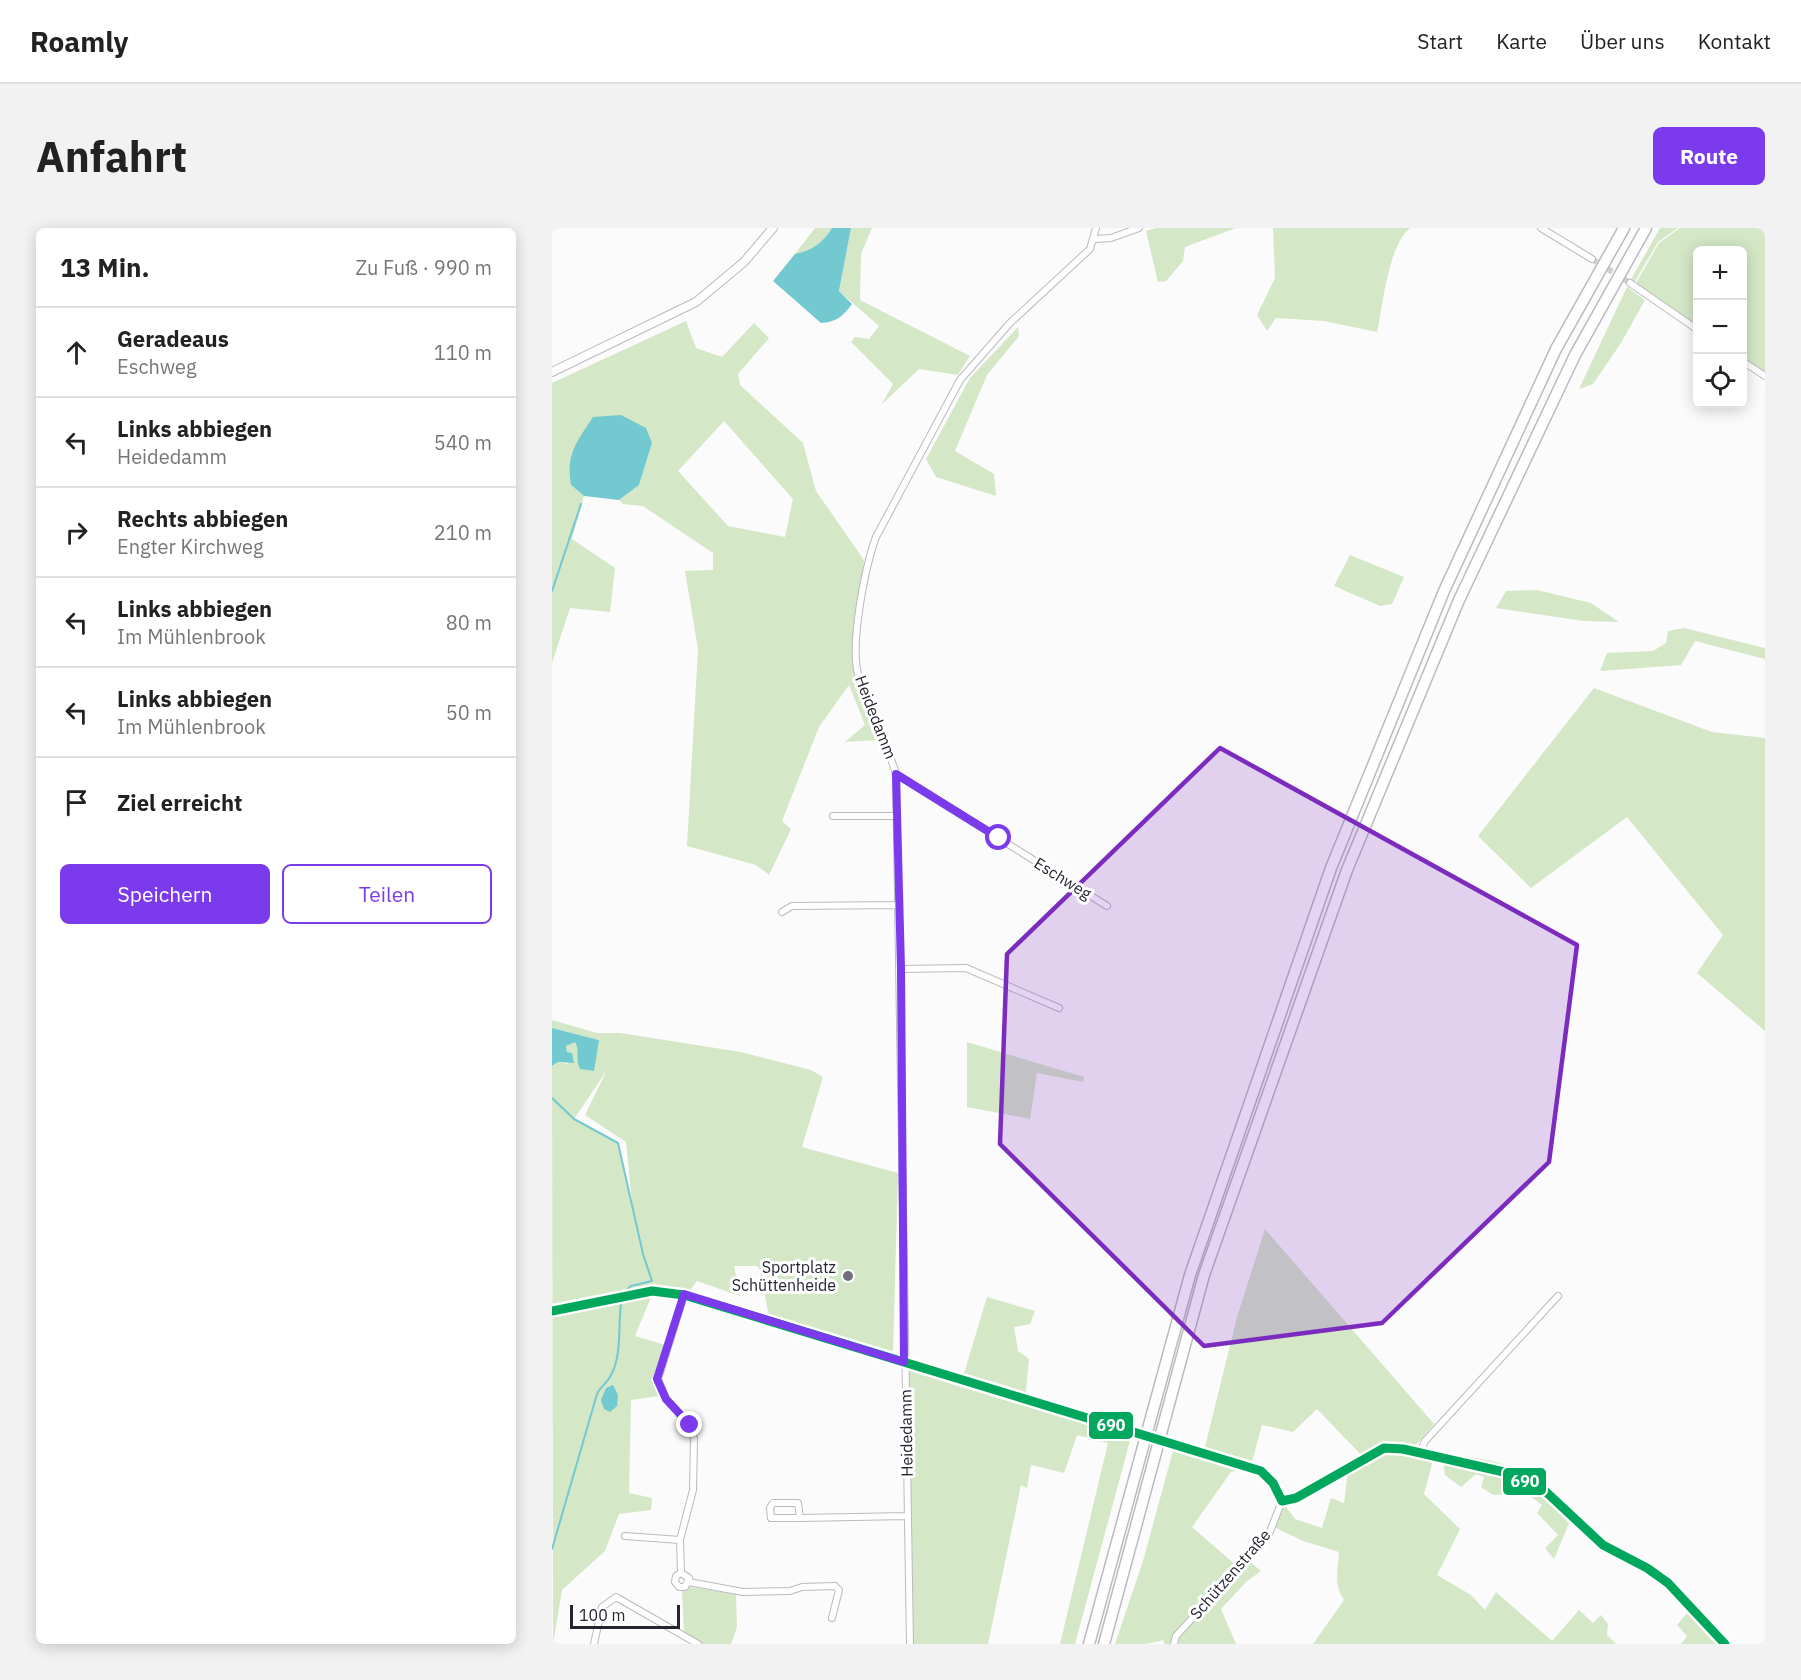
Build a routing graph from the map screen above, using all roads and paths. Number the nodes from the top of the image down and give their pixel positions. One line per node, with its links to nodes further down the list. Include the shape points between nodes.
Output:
1 (773, 228): 12 (main road, via 744,262 696,302)
2 (1096, 228): 7 (street, Heidedamm)
3 (1139, 228): 7 (street, via 1111,238)
4 (1541, 228): 8 (street)
5 (1624, 228): 40 (highway, via 1556,349 1444,591 1331,868 1190,1275)
6 (1646, 228): 41 (highway, via 1575,355 1464,589 1347,870 1204,1275)
7 (1095, 238): 14 (street, Heidedamm, via 1081,260 1010,323 960,380 866,563 857,643 858,673)
8 (1592, 259)
9 (1630, 283): 10 (street)
10 (1693, 327)
11 (1747, 364): 13 (street)
12 (552, 372)
13 (1765, 376)
14 (896, 774): 16 (street, Heidedamm); 18 (street, Eschweg)
15 (833, 816): 16 (street)
16 (897, 816): 17 (street, Heidedamm)
17 (899, 905): 19 (street, via 792,906); 20 (street, Heidedamm)
18 (1107, 906)
19 (782, 912)
20 (901, 969): 21 (street, via 966,968); 25 (street, Heidedamm)
21 (1059, 1008)
22 (684, 1294): 24 (street, via 652,1291); 25 (street); 33 (street, via 657,1379 666,1399 690,1425 694,1439 693,1490)
23 (1558, 1296): 28 (street, via 1425,1441)
24 (552, 1311)
25 (904, 1362): 26 (street); 30 (street, Heidedamm)
26 (1132, 1432)
27 (1170, 1444): 29 (street, via 1261,1471)
28 (1420, 1453): 29 (street, via 1384,1448 1296,1498); 43 (street, via 1504,1472 1544,1490 1603,1545 1668,1583)
29 (1282, 1501): 42 (street, Schützenstraße, via 1269,1534 1176,1636)
30 (908, 1516): 31 (street); 39 (street, Heidedamm)
31 (800, 1518): 31 (street, via 798,1503 773,1503 770,1508 771,1518)
32 (625, 1536): 33 (street)
33 (680, 1540): 34 (street)
34 (681, 1573): 35 (street, via 686,1574); 35 (street, via 675,1582 679,1587)
35 (689, 1582): 36 (street, via 743,1592 835,1586 839,1590)
36 (832, 1618)
37 (594, 1644): 38 (street, via 602,1607 616,1597)
38 (698, 1644)
39 (910, 1644)
40 (1089, 1644)
41 (1104, 1644)
42 (1174, 1644)
43 (1725, 1644)

